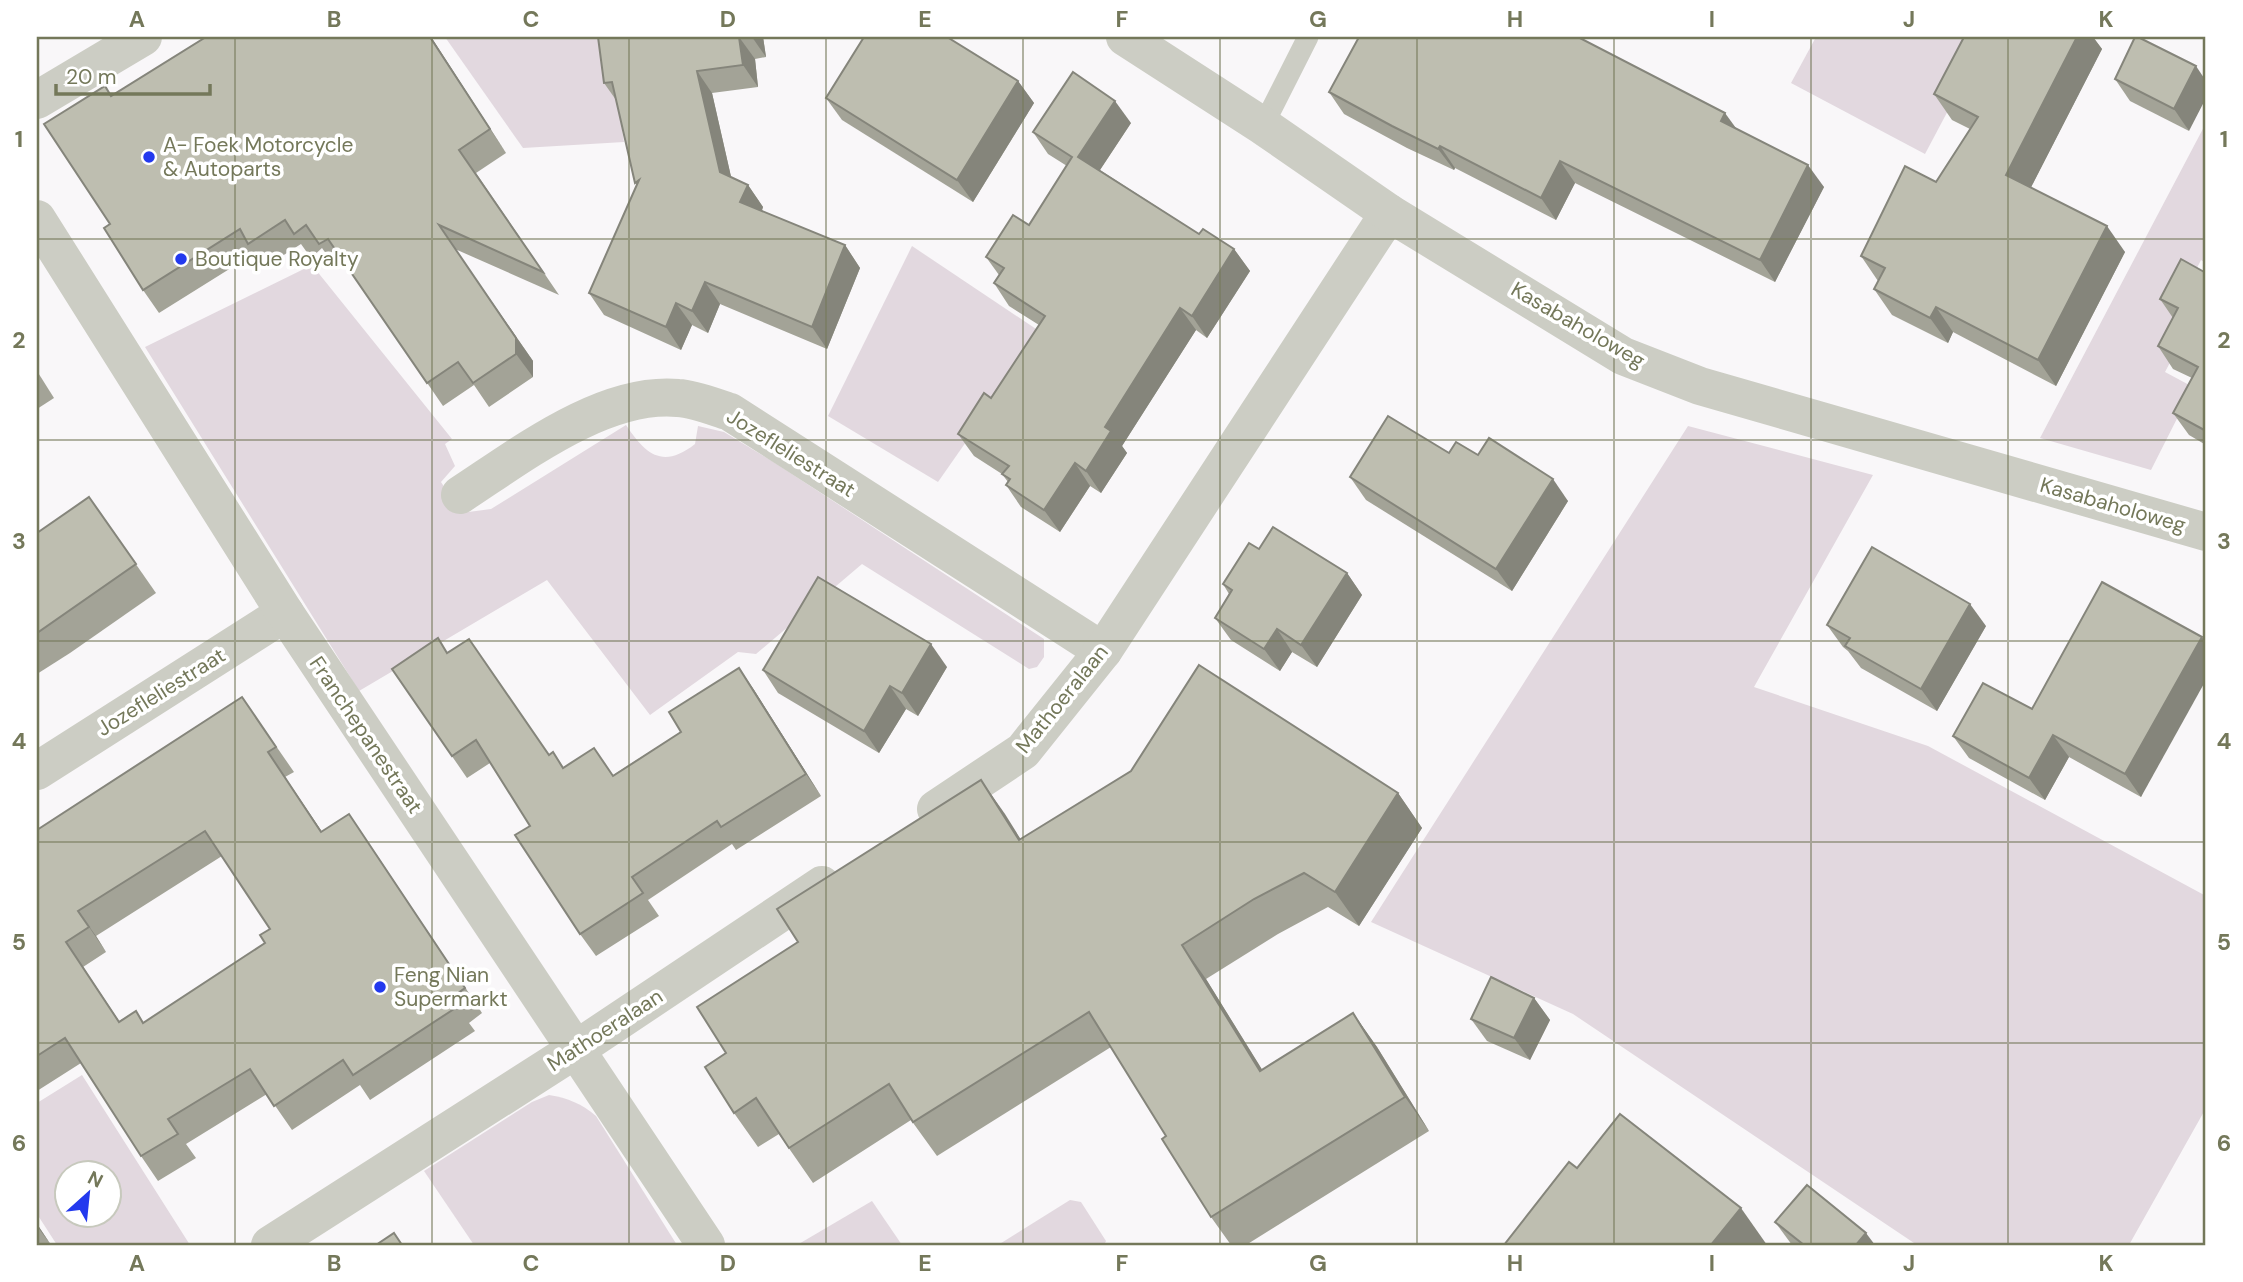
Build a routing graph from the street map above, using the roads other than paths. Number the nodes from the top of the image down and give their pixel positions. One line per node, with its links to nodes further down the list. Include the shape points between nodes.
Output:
1 (143, 37): 4 (street)
2 (1125, 37): 5 (street, Kasabaholoweg)
3 (1308, 37): 5 (lane)
4 (37, 100)
5 (1263, 126): 6 (street, Kasabaholoweg)
6 (1389, 213): 9 (street, Kasabaholoweg, via 1623,356 1700,386); 11 (street, Mathoeralaan)
7 (37, 219): 10 (street, Franchepanestraat)
8 (460, 495): 11 (street, Jozefleliestraat, via 566,427 633,401 678,398 730,412)
9 (2206, 532)
10 (285, 613): 12 (street, Jozefleliestraat); 15 (street, Franchepanestraat)
11 (1103, 651): 13 (street, Mathoeralaan, via 1023,751)
12 (37, 771)
13 (908, 828)
14 (851, 866): 15 (street, Mathoeralaan)
15 (575, 1050): 16 (street, Mathoeralaan); 17 (street, Franchepanestraat)
16 (270, 1245)
17 (706, 1245)

